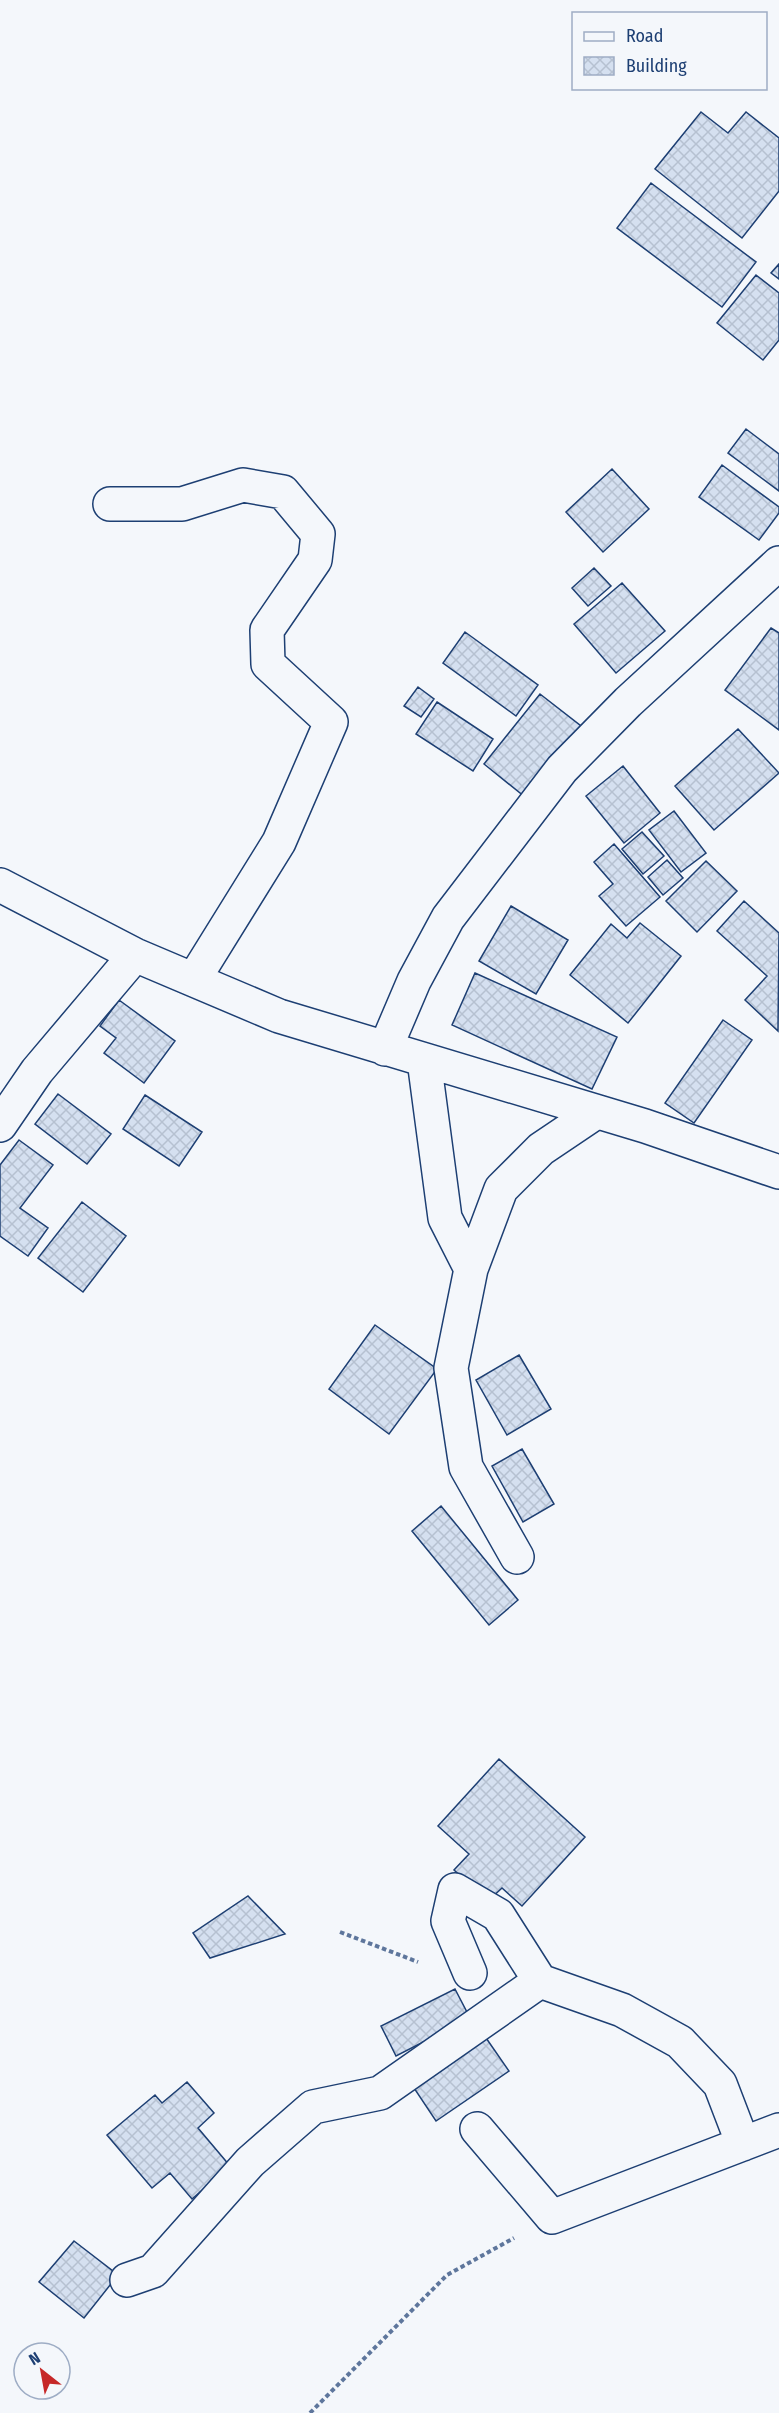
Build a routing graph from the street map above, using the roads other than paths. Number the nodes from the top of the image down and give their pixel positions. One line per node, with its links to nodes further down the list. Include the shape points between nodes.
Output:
1 (110, 504): 5 (street, via 182,504 243,485 284,492 318,534 315,560 267,630 268,664 331,722 279,842)
2 (779, 563): 6 (street, via 636,694 562,769 448,918 414,981)
3 (0, 885): 4 (street)
4 (135, 955): 5 (street); 9 (street, via 37,1071)
5 (194, 980): 6 (street, via 279,1016)
6 (385, 1049): 7 (street)
7 (424, 1060): 8 (street); 11 (street, via 445,1218)
8 (596, 1112): 10 (street); 11 (street, via 541,1149 501,1189)
9 (0, 1125)
10 (779, 1172)
11 (471, 1269): 12 (street, via 452,1368 466,1467)
12 (516, 1557)
13 (470, 1972): 14 (street, via 448,1921 455,1890 498,1915)
14 (540, 1981): 17 (street, via 622,2010 680,2042 720,2084); 18 (street, via 381,2093 313,2107 250,2162 153,2271)
15 (477, 2129): 17 (street, via 552,2217)
16 (779, 2130): 17 (street)
17 (743, 2144)
18 (128, 2280)

